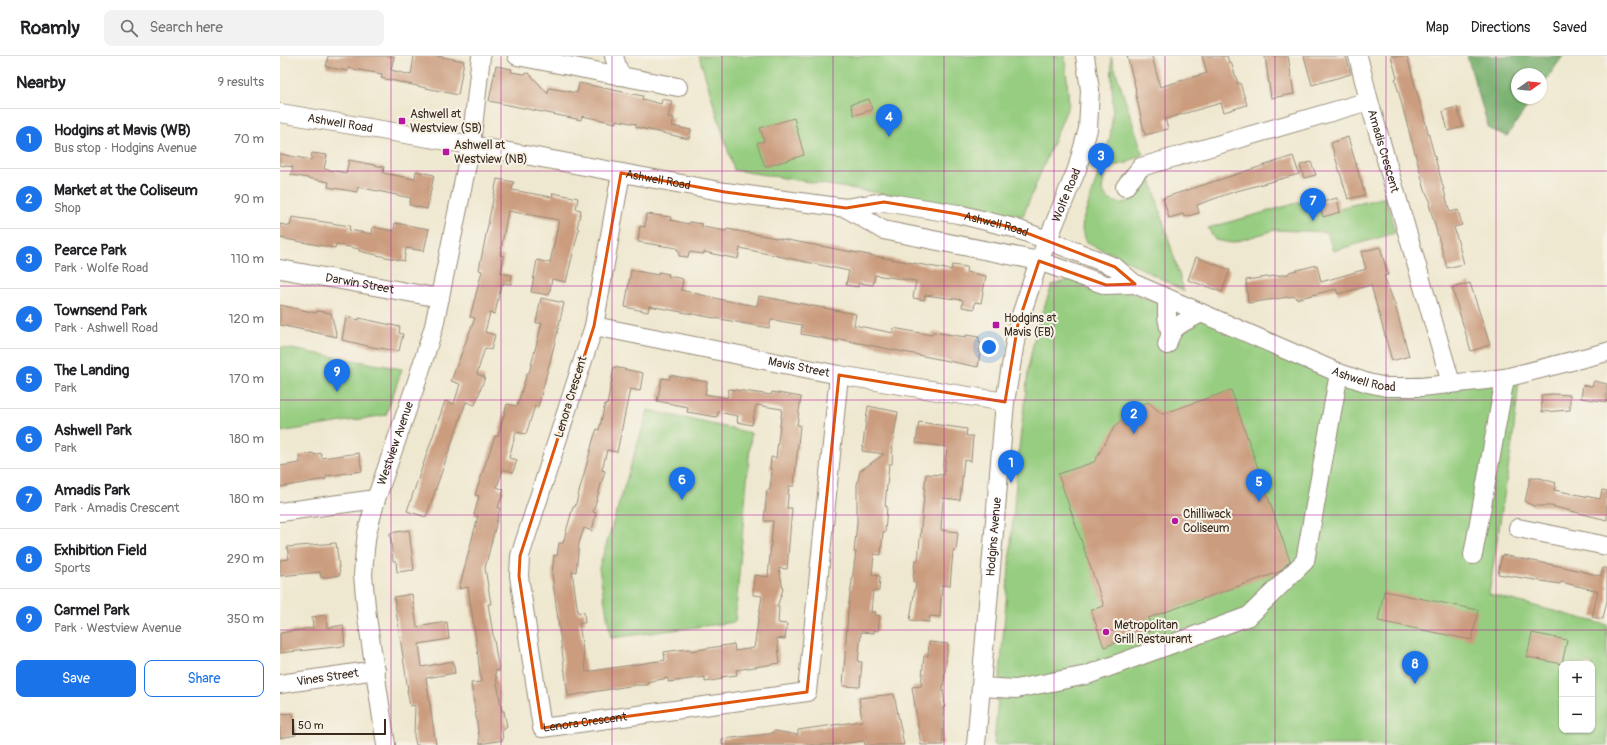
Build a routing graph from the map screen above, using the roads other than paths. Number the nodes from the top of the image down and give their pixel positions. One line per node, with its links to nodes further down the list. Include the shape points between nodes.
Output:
1 (481, 56): 10 (street)
2 (518, 56): 6 (street)
3 (614, 56): 6 (street)
4 (1085, 56): 14 (street, Wolfe Road, via 1090,90 1088,129 1077,169)
5 (1358, 56): 8 (street)
6 (620, 76): 7 (street)
7 (678, 87)
8 (1369, 101): 12 (street, Amadis Crescent, via 1141,167); 26 (street, Amadis Crescent)
9 (280, 113): 10 (street, Ashwell Road)
10 (471, 145): 11 (street, Ashwell Road); 18 (street, Westview Avenue)
11 (621, 173): 13 (street, Ashwell Road, via 725,192); 21 (street, Lenora Crescent)
12 (1125, 187)
13 (846, 208): 14 (street, Ashwell Road, via 884,202 958,214 1014,228); 15 (street, Ashwell Road, via 884,230)
14 (1047, 240): 15 (street, Wolfe Road); 17 (street, Ashwell Road, via 1115,267)
15 (1039, 261): 17 (street, Ashwell Road, via 1106,284); 27 (street, Hodgins Avenue, via 1018,324)
16 (280, 269): 18 (street, Darwin Street)
17 (1135, 284): 19 (street, Ashwell Road)
18 (440, 298): 28 (street, Westview Avenue, via 417,381)
19 (1167, 298): 20 (street, Ashwell Road); 20 (street, via 1168,339 1175,327)
20 (1201, 313): 23 (street, Ashwell Road)
21 (594, 326): 24 (street, Mavis Street); 24 (street, Lenora Crescent, via 520,556 519,576 542,728 807,692)
22 (1607, 352): 25 (street, Ashwell Road)
23 (1339, 373): 26 (street, Ashwell Road, via 1386,387); 35 (street, via 1305,561 1249,616 1087,675 1016,689)
24 (839, 375): 27 (street, Mavis Street)
25 (1505, 378): 26 (street, Ashwell Road); 32 (street)
26 (1450, 383)
27 (1005, 402): 35 (street, Hodgins Avenue)
28 (376, 499): 29 (street); 33 (street, Westview Avenue, via 367,533 363,575)
29 (280, 512)
30 (1518, 528): 31 (street)
31 (1607, 546)
32 (1473, 555)
33 (376, 670): 34 (street, Vines Street); 36 (street, Westview Avenue)
34 (280, 684)
35 (981, 687): 37 (street, Hodgins Avenue)
36 (386, 745)
37 (976, 745)

